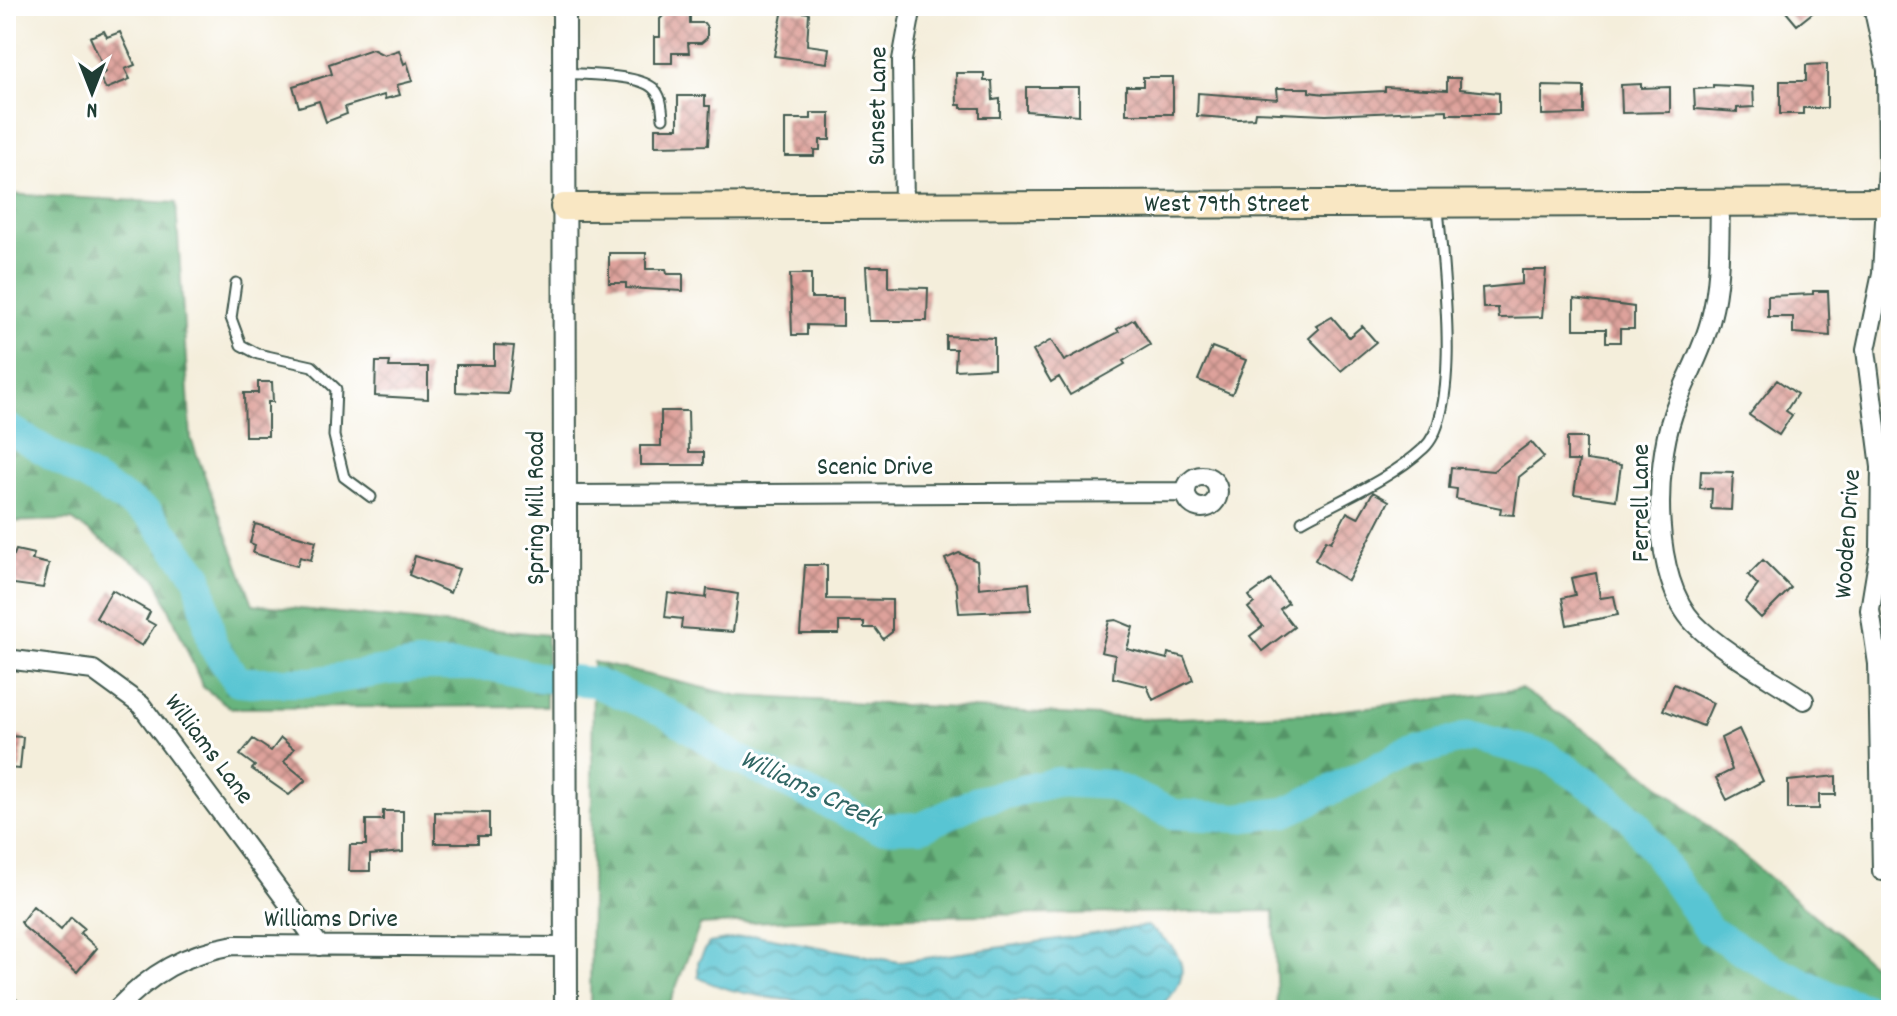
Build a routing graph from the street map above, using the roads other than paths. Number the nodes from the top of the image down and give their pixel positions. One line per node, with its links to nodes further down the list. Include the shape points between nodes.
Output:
1 (564, 6): 4 (street, Spring Mill Road)
2 (912, 6): 10 (street, Sunset Lane, via 902,60)
3 (1873, 6): 6 (street, Wooden Drive, via 1887,70)
4 (564, 73): 5 (lane, via 641,82 654,89); 9 (street, Spring Mill Road)
5 (663, 118)
6 (1888, 202): 7 (main road, West 79th Street); 18 (street, Wooden Drive, via 1882,273 1866,350 1881,467 1880,549 1870,610 1878,664)
7 (1720, 203): 8 (main road, West 79th Street); 17 (street, Ferrell Lane, via 1714,307 1673,414 1664,453 1663,557 1673,592 1694,623)
8 (1438, 204): 10 (main road, West 79th Street); 15 (lane, via 1447,331 1444,410 1426,447)
9 (564, 207): 10 (main road, West 79th Street); 13 (street, Spring Mill Road)
10 (904, 207)
11 (236, 283): 14 (lane, via 231,318 241,345 312,366 336,389 334,436 344,477)
12 (1186, 492): 13 (street, Scenic Drive)
13 (565, 495): 20 (street, Spring Mill Road)
14 (371, 497)
15 (1302, 521)
16 (6, 659): 19 (street, Williams Lane, via 93,670 141,705)
17 (1804, 700)
18 (1882, 871)
19 (320, 946): 20 (street, Williams Drive); 23 (street, Williams Drive, via 212,949 162,969)
20 (567, 947): 24 (street, Spring Mill Road)
21 (6, 1004): 22 (street)
22 (14, 1010)
23 (116, 1010)
24 (566, 1010)

